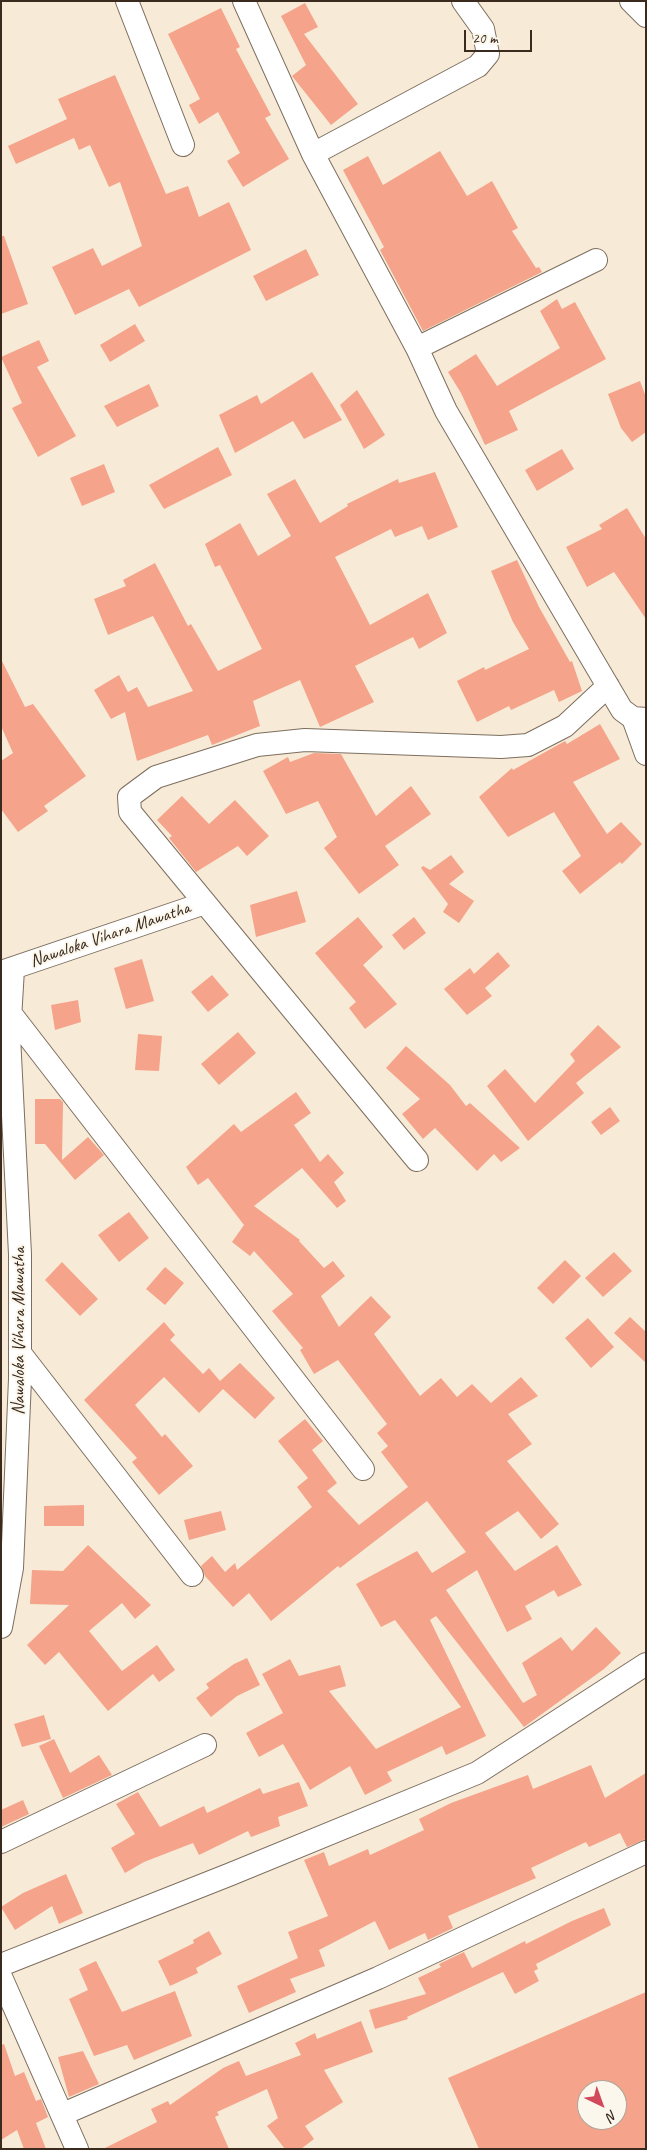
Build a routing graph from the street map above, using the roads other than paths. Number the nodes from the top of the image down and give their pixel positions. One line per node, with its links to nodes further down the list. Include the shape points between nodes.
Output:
1 (127, 1): 6 (street)
2 (244, 1): 7 (street)
3 (463, 1): 7 (street, via 483,29 488,54 478,66)
4 (631, 1): 5 (street)
5 (646, 16)
6 (183, 145)
7 (313, 154): 9 (street)
8 (596, 260): 9 (street)
9 (417, 348): 10 (street, via 446,411)
10 (608, 686): 11 (street, via 622,710); 13 (street, via 565,726 528,745 305,740 256,745 156,777 129,797 130,812)
11 (640, 718): 12 (street)
12 (646, 754)
13 (204, 903): 14 (street, Nawaloka Vihara Mawatha); 16 (street, Nawaloka Vihara Mawatha)
14 (7, 970): 15 (street, Nawaloka Vihara Mawatha)
15 (11, 1014): 17 (street, Nawaloka Vihara Mawatha, via 20,1254); 18 (street)
16 (416, 1160)
17 (20, 1353): 19 (street); 20 (street, Nawaloka Vihara Mawatha, via 12,1568)
18 (363, 1470)
19 (192, 1575)
20 (1, 1627)
21 (646, 1664): 25 (street, via 476,1773)
22 (205, 1745): 23 (street)
23 (1, 1842)
24 (646, 1852): 27 (street, via 378,1978)
25 (1, 1965)
26 (1, 1977): 27 (street)
27 (63, 2114): 28 (street)
28 (78, 2149)

